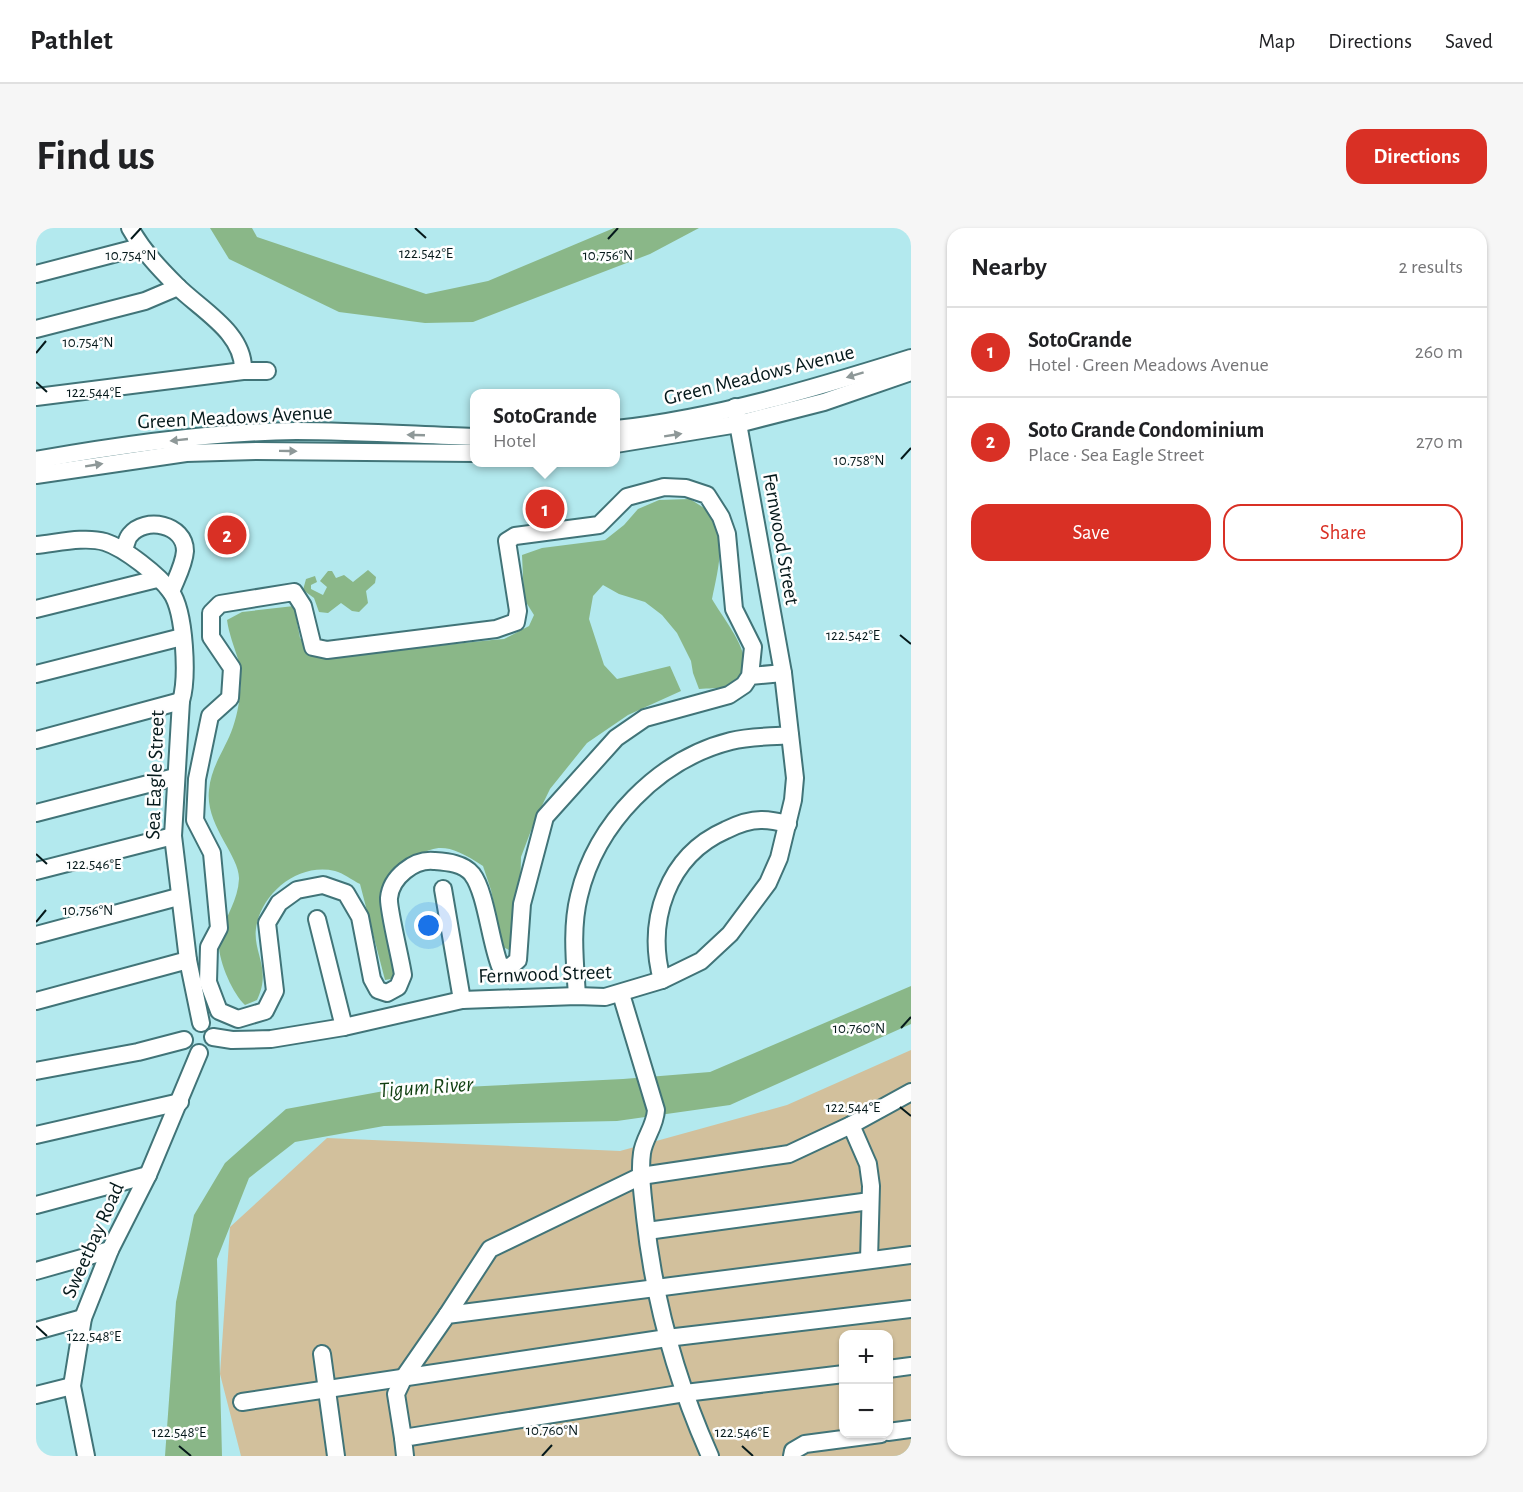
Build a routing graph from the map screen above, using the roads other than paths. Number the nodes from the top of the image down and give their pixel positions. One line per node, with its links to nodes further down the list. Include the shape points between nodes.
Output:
1 (130, 228): 2 (street)
2 (140, 247): 3 (street); 4 (street)
3 (36, 274)
4 (178, 287): 5 (street, via 145,301); 7 (street, via 223,326 240,349)
5 (36, 329)
6 (911, 358): 10 (street, Green Meadows Avenue)
7 (243, 371): 8 (street); 11 (street)
8 (267, 371)
9 (911, 372): 10 (street, Green Meadows Avenue)
10 (880, 375): 12 (street, Green Meadows Avenue, via 818,387)
11 (36, 397)
12 (736, 415): 13 (street, Green Meadows Avenue, via 710,414); 15 (street, Green Meadows Avenue, one-way to 12); 25 (street, Fernwood Street)
13 (620, 428)
14 (470, 437): 17 (street, Green Meadows Avenue, one-way to 17, via 294,431 185,439)
15 (620, 443)
16 (470, 453): 18 (street, Green Meadows Avenue, one-way to 16, via 186,453)
17 (36, 460)
18 (36, 475)
19 (36, 544): 20 (street, via 102,541)
20 (124, 549): 21 (street, Sea Eagle Street); 22 (street, via 130,535 142,527 161,524 175,531 185,549)
21 (157, 579): 22 (street, Sea Eagle Street); 23 (street)
22 (171, 592): 24 (street, Sea Eagle Street)
23 (36, 609)
24 (182, 637): 26 (street); 28 (street, Sea Eagle Street, via 186,662)
25 (783, 673): 27 (street); 29 (street, Fernwood Street)
26 (36, 674)
27 (750, 676): 27 (street, via 729,696 645,718 616,738 545,817 522,904 518,960 510,968 500,966 491,944 482,896 471,873 454,863 422,860 400,874 389,898 403,975 398,987 387,993 378,990 360,917 346,893 323,885 297,890 279,903 267,923 275,992 265,1011 238,1019 219,1011 208,982 209,947 219,928 212,853 195,820 197,779 210,716 230,698 232,668 211,637 211,613 220,603 294,592 303,606 313,647 327,650 496,628 516,622 519,611 507,542 516,536 599,525 627,497 664,487 686,488 707,495 728,534 734,609 753,647)
28 (181, 700): 30 (street); 31 (street, Sea Eagle Street)
29 (790, 735): 33 (street, Fernwood Street, via 795,778); 43 (street, via 733,740 704,750 654,782 618,815 591,858 579,896 574,941)
30 (36, 740)
31 (175, 777): 32 (street); 34 (street, Sea Eagle Street)
32 (36, 813)
33 (788, 824): 41 (street, Fernwood Street, via 768,883 742,919 701,961); 41 (street, via 760,820 737,824 694,848 680,866 659,910 656,951)
34 (173, 836): 35 (street); 37 (street, Sea Eagle Street)
35 (36, 872)
36 (443, 889): 44 (street)
37 (178, 897): 39 (street); 40 (street, Sea Eagle Street)
38 (317, 919): 47 (street)
39 (36, 935)
40 (188, 960): 45 (street); 46 (street, Sea Eagle Street)
41 (662, 980): 42 (street, Fernwood Street)
42 (621, 994): 43 (street, Fernwood Street); 57 (street, via 657,1110 655,1124 642,1150)
43 (578, 996): 44 (street, Fernwood Street)
44 (462, 1000): 47 (street, Fernwood Street)
45 (36, 1001)
46 (201, 1023): 48 (street, via 208,1026); 49 (street, via 190,1026)
47 (344, 1027): 48 (street, Fernwood Street, via 271,1039)
48 (213, 1037): 50 (street, via 211,1046)
49 (184, 1040): 50 (street, via 189,1049); 51 (street)
50 (199, 1053): 53 (street, Sweetbay Road)
51 (36, 1071)
52 (911, 1092): 54 (street)
53 (180, 1102): 55 (street); 56 (street, Sweetbay Road)
54 (852, 1125): 57 (street, via 789,1154); 58 (street, via 868,1164)
55 (36, 1135)
56 (148, 1175): 59 (street); 61 (street, Sweetbay Road)
57 (641, 1176): 60 (street); 67 (street, via 490,1249)
58 (870, 1202): 60 (street); 63 (street)
59 (36, 1205)
60 (647, 1231): 65 (street)
61 (110, 1250): 64 (street); 68 (street, Sweetbay Road)
62 (911, 1255): 63 (street)
63 (869, 1260): 65 (street)
64 (36, 1270)
65 (654, 1288): 67 (street); 70 (street)
66 (911, 1309): 70 (street)
67 (447, 1315): 75 (street)
68 (83, 1318): 69 (street); 76 (street, Sweetbay Road)
69 (36, 1331)
70 (667, 1338): 75 (street); 78 (street)
71 (322, 1354): 77 (street)
72 (911, 1366): 73 (street)
73 (893, 1368)
74 (839, 1374): 78 (street)
75 (404, 1377): 77 (street); 83 (street, via 396,1394)
76 (72, 1386): 79 (street); 85 (street, Sweetbay Road)
77 (327, 1389): 80 (street); 86 (street)
78 (685, 1393): 83 (street); 88 (street)
79 (36, 1395)
80 (242, 1402)
81 (911, 1429): 82 (street)
82 (893, 1431)
83 (403, 1438): 87 (street)
84 (851, 1438): 89 (street, via 805,1444)
85 (81, 1455)
86 (336, 1456)
87 (405, 1456)
88 (705, 1456)
89 (792, 1456)

